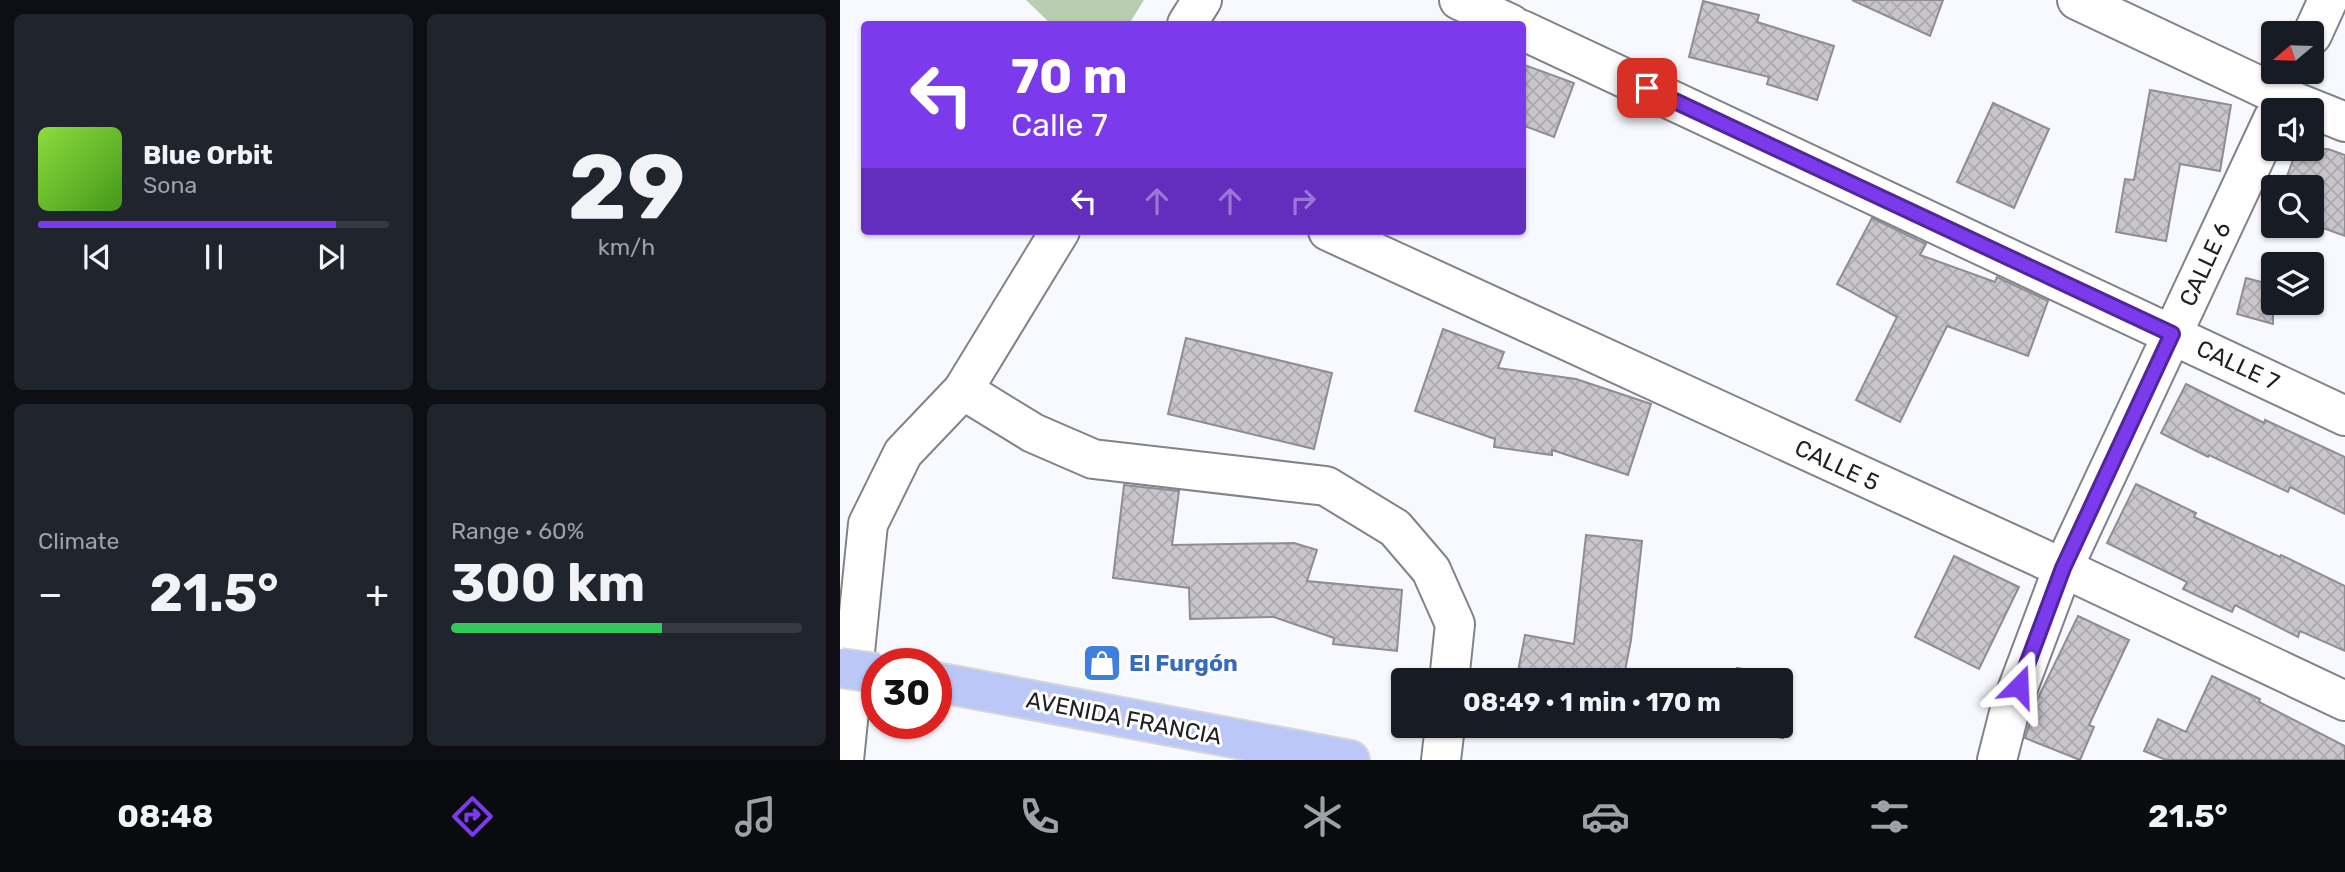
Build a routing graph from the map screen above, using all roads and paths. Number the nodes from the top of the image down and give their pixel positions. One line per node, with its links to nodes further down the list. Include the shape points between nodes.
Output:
1 (1202, 0): 5 (street)
2 (1459, 0): 6 (street)
3 (2077, 0): 9 (street)
4 (2328, 0): 7 (street)
5 (1189, 21)
6 (1504, 21)
7 (2318, 21)
8 (1526, 32): 15 (street, CALLE 7)
9 (2278, 98)
10 (2324, 115): 11 (street)
11 (2345, 122)
12 (2261, 145): 15 (street, CALLE 6)
13 (1058, 235): 16 (street)
14 (1337, 235): 18 (street, CALLE 5)
15 (2172, 334): 17 (street, CALLE 7); 18 (street, CALLE 6)
16 (963, 390): 20 (street, via 1032,433 1093,459 1326,486 1395,528 1431,570 1455,624); 25 (street, via 903,453 868,524)
17 (2345, 416)
18 (2063, 568): 23 (street, CALLE 5); 28 (street, CALLE 6, via 2010,709)
19 (840, 668): 21 (main road, bridge)
20 (1450, 668)
21 (861, 671)
22 (952, 686): 26 (main road, AVENIDA FRANCIA)
23 (2345, 701)
24 (1443, 738): 27 (street)
25 (844, 760)
26 (1350, 760)
27 (1441, 760)
28 (1997, 760)

